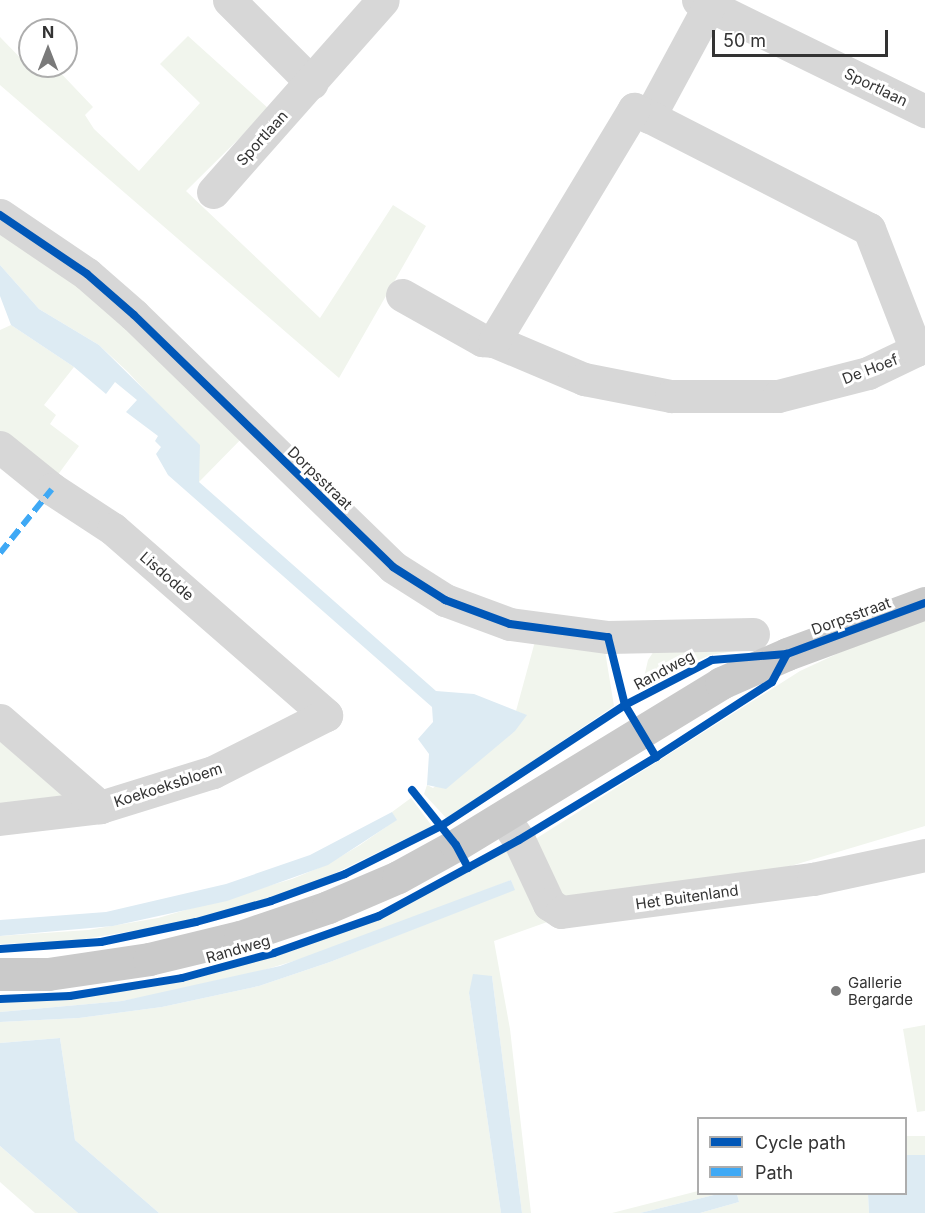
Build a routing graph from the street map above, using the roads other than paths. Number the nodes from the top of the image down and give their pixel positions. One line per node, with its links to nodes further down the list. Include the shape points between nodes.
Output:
1 (229, 0): 4 (street)
2 (382, 0): 4 (street, Sportlaan)
3 (704, 3): 5 (street, Sportlaan); 6 (street)
4 (312, 83): 7 (street, Sportlaan)
5 (925, 111)
6 (649, 117): 10 (street, via 634,109); 10 (street, De Hoef, via 869,229 916,350 867,373 820,387 778,396 722,399 671,396 584,379)
7 (213, 192)
8 (0, 215): 13 (street, Dorpsstraat, via 87,274 393,567 445,600 510,624 608,637)
9 (402, 295): 10 (street, De Hoef, via 482,340)
10 (494, 341)
11 (0, 447): 15 (street, Lisdodde, via 52,489 113,529)
12 (925, 603): 14 (main road, Dorpsstraat)
13 (753, 634)
14 (787, 654): 18 (main road, Randweg, via 681,707)
15 (326, 715): 17 (street, Koekoeksbloem, via 213,772)
16 (0, 720): 17 (street)
17 (100, 807): 19 (street, Koekoeksbloem)
18 (503, 818): 20 (street, Het Buitenland, via 519,840 549,904 561,912 813,879); 21 (main road, Randweg, via 398,877 240,937 149,959 48,974)
19 (0, 819)
20 (925, 855)
21 (0, 974)

